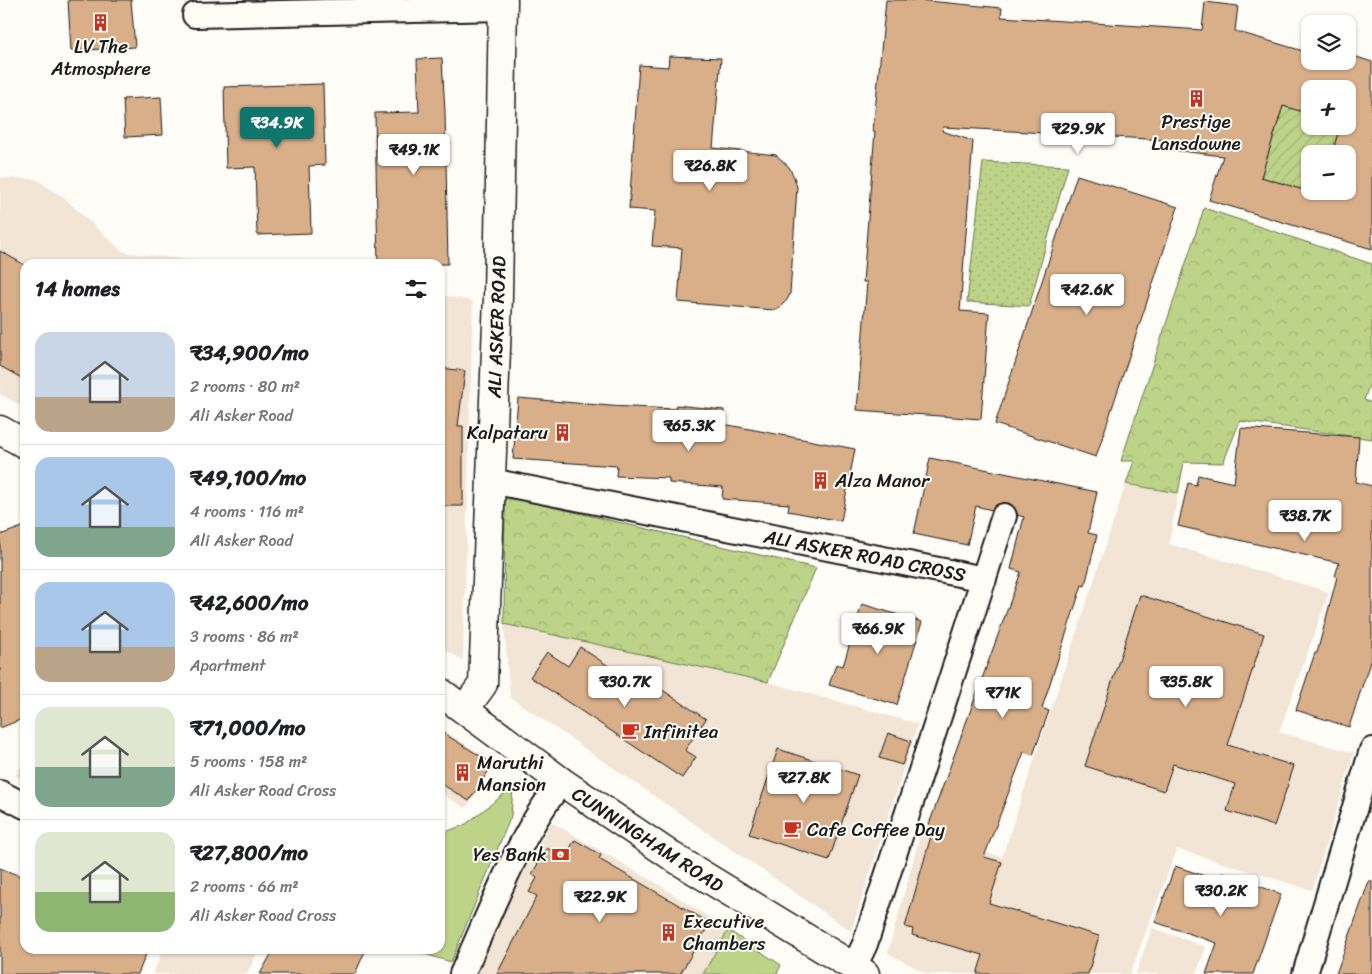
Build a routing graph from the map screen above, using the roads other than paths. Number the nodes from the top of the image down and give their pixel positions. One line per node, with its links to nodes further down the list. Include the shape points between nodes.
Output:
1 (503, 4): 2 (street); 5 (street, ALI ASKER ROAD)
2 (195, 15)
3 (0, 430): 4 (street)
4 (20, 441)
5 (491, 481): 7 (street, ALI ASKER ROAD CROSS); 9 (street, ALI ASKER ROAD, via 483,684)
6 (1004, 516): 7 (street)
7 (984, 579): 14 (street, ALI ASKER ROAD CROSS, via 865,944)
8 (445, 695): 9 (street, CUNNINGHAM ROAD)
9 (465, 709): 11 (street, CUNNINGHAM ROAD)
10 (1372, 750): 16 (street)
11 (562, 782): 14 (street, CUNNINGHAM ROAD, via 673,857); 15 (street, via 546,801 520,850)
12 (0, 793): 13 (street)
13 (20, 803)
14 (860, 971)
15 (462, 974)
16 (1305, 974)

